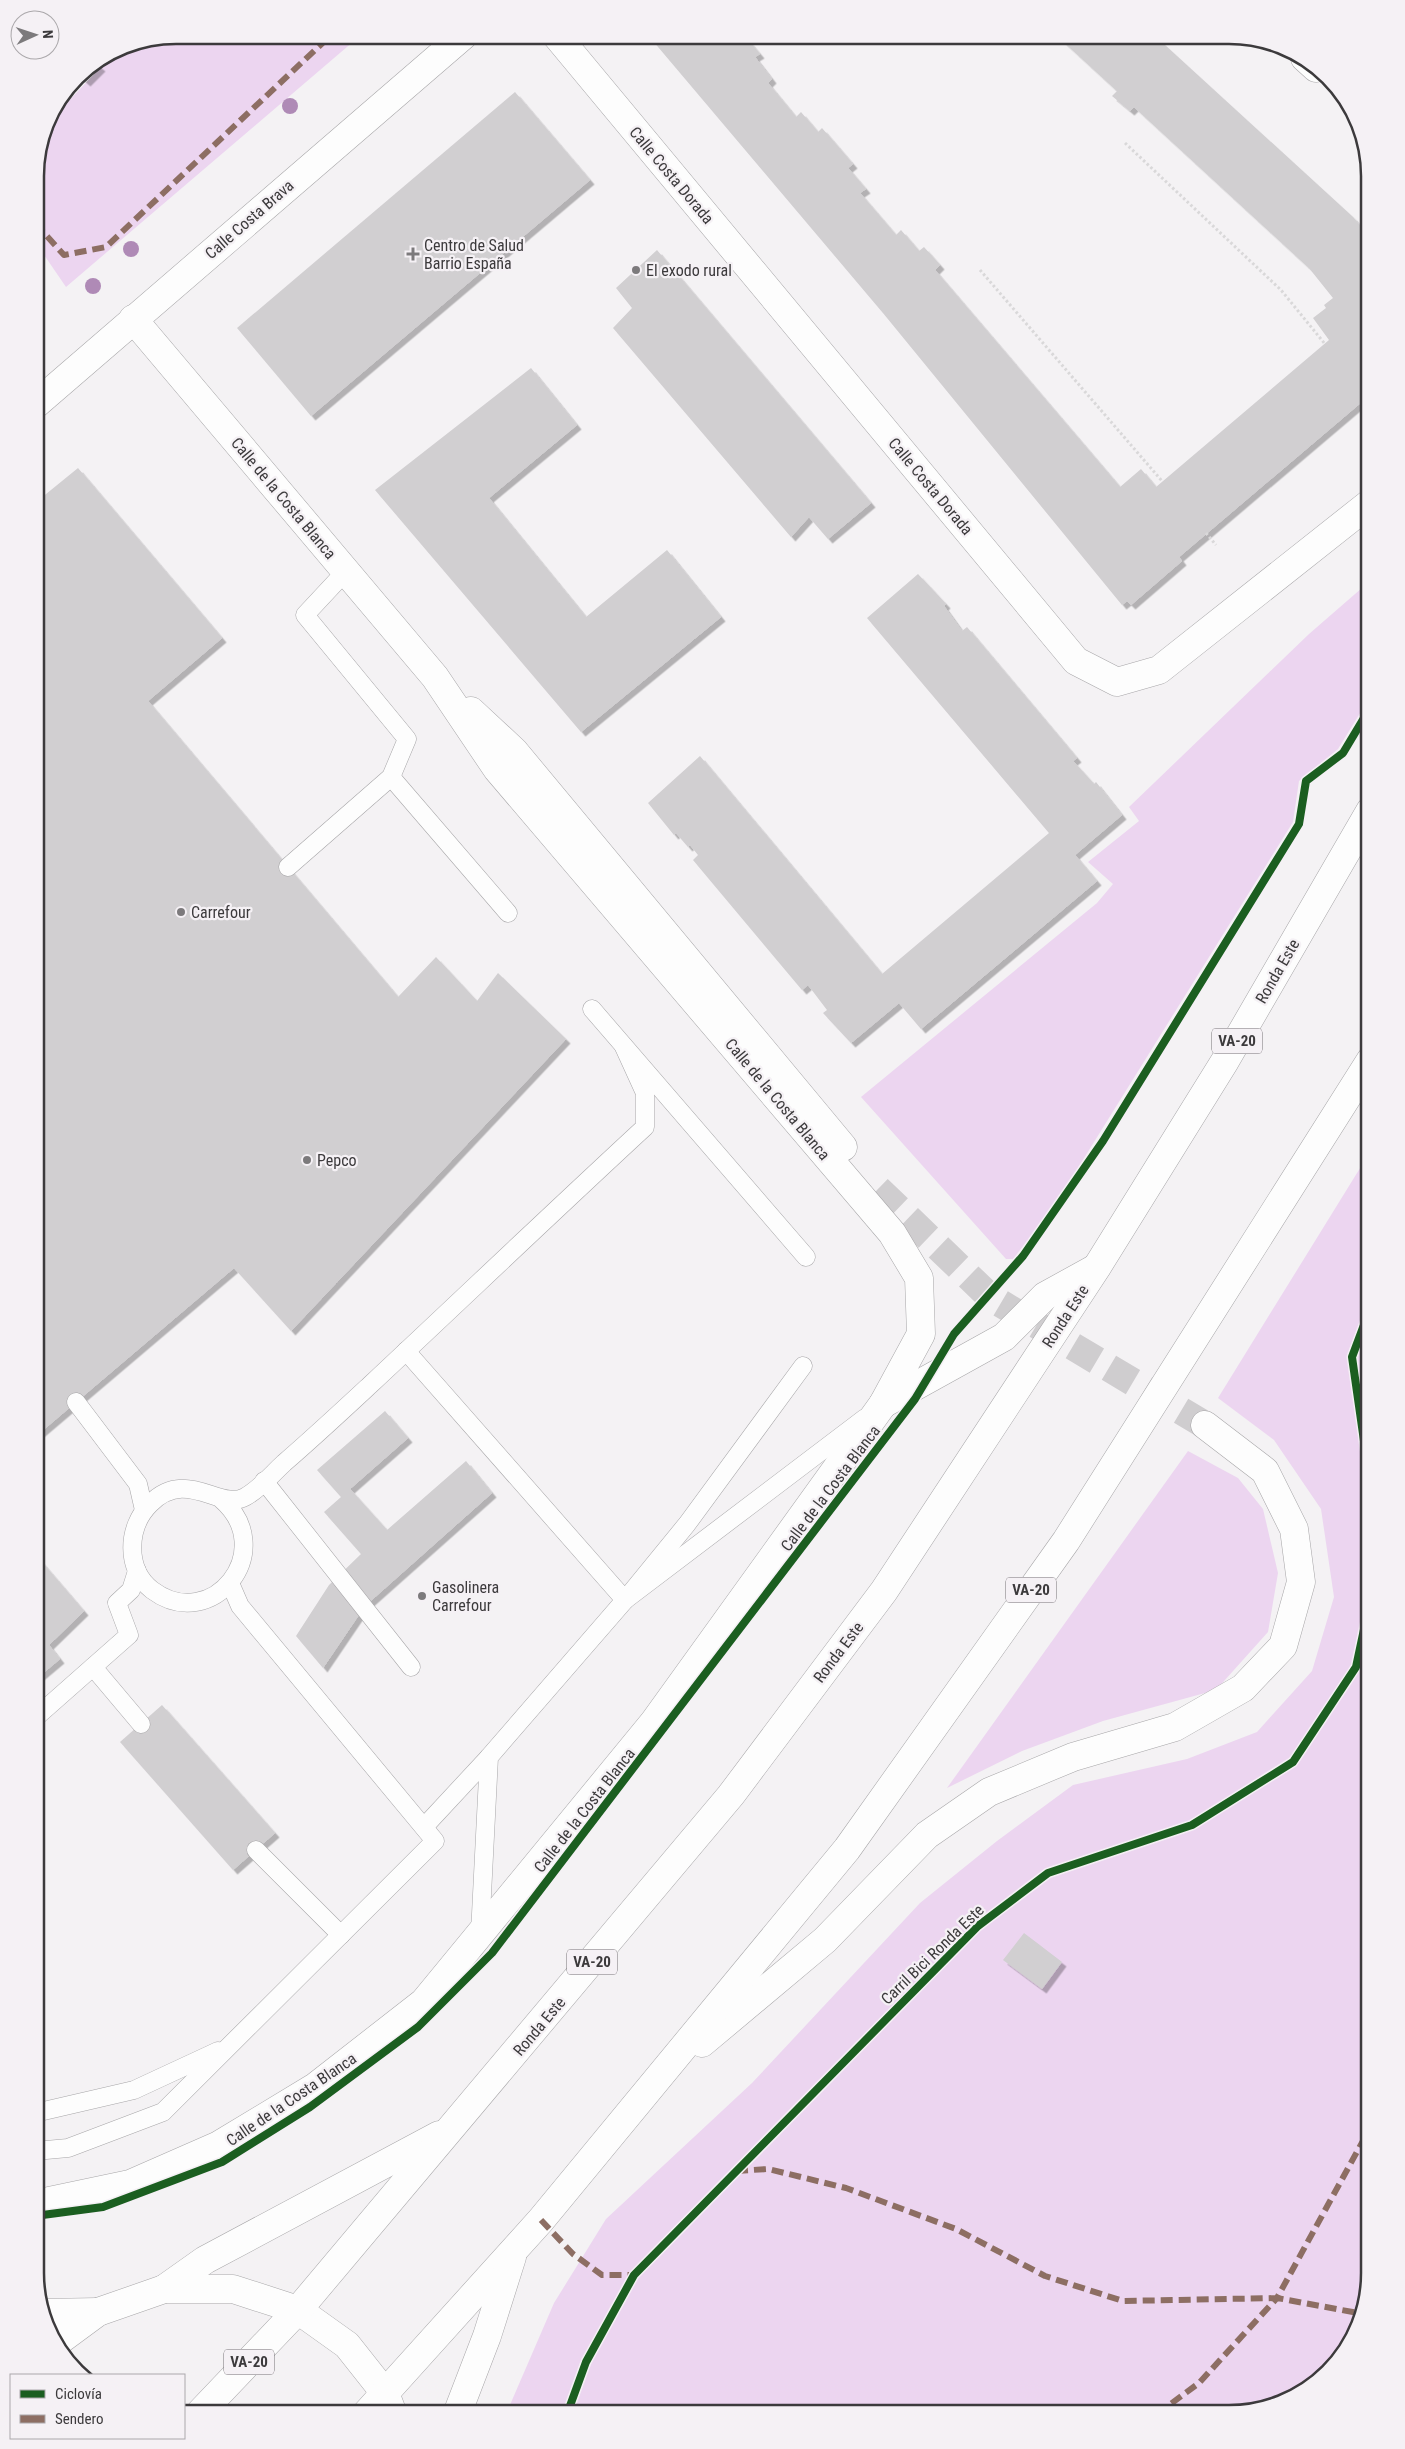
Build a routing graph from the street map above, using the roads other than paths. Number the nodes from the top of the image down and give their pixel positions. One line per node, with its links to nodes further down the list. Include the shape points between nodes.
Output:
1 (454, 44): 3 (main road, Calle Costa Brava)
2 (563, 44): 5 (main road, Calle Costa Dorada, via 1076,661 1117,682 1159,670)
3 (133, 319): 4 (main road, Calle Costa Brava); 6 (main road, Calle de la Costa Blanca)
4 (44, 397)
5 (1361, 510)
6 (346, 571): 7 (main road, Calle de la Costa Blanca); 8 (lane, via 304,615 407,739)
7 (435, 677): 15 (main road, Calle de la Costa Blanca, via 514,751); 21 (main road, Calle de la Costa Blanca, via 497,769 892,1233 919,1278 921,1334)
8 (391, 777): 10 (lane); 11 (lane)
9 (1361, 827): 17 (main road, Ronda Este / VA-20, via 1225,1061)
10 (288, 867)
11 (508, 913)
12 (592, 1009): 13 (lane)
13 (624, 1047): 16 (lane); 18 (lane, via 645,1093 645,1127)
14 (1361, 1075): 47 (main road, VA-20, via 1066,1541 847,1849)
15 (878, 1189)
16 (806, 1257)
17 (1097, 1267): 21 (main road, via 1045,1296 1004,1337); 49 (main road, Ronda Este / VA-20, via 884,1591 743,1780)
18 (406, 1351): 23 (lane); 35 (lane)
19 (803, 1366): 35 (lane, via 687,1524)
20 (76, 1402): 24 (lane)
21 (883, 1404): 35 (lane); 44 (main road, Calle de la Costa Blanca, via 654,1722)
22 (1205, 1426): 47 (main road, via 1264,1471 1294,1529 1301,1582 1282,1646 1243,1688 1175,1727 1073,1757 989,1792 928,1835 825,1940)
23 (264, 1481): 26 (lane); 38 (lane)
24 (138, 1484): 25 (lane); 28 (lane)
25 (161, 1495): 27 (lane, via 192,1489); 28 (lane)
26 (244, 1498): 27 (lane); 29 (lane)
27 (221, 1499): 29 (lane)
28 (144, 1510): 30 (lane, via 132,1539 132,1556)
29 (239, 1519): 31 (lane, via 244,1535 244,1553 240,1569)
30 (137, 1571): 32 (lane); 33 (lane)
31 (230, 1583): 34 (lane); 36 (lane)
32 (131, 1590): 33 (lane); 37 (lane, via 117,1603 129,1635)
33 (152, 1590): 34 (lane, via 181,1602 198,1602)
34 (213, 1597): 36 (lane)
35 (625, 1600): 41 (lane)
36 (240, 1606): 42 (lane)
37 (93, 1667): 39 (lane); 40 (lane)
38 (411, 1668)
39 (44, 1710)
40 (141, 1724)
41 (489, 1757): 42 (lane); 44 (lane)
42 (424, 1827): 45 (lane, via 435,1841)
43 (256, 1850): 45 (lane)
44 (480, 1934): 51 (main road, Calle de la Costa Blanca, via 424,2002 315,2086 219,2146 130,2184)
45 (341, 1935): 46 (lane)
46 (230, 2046): 48 (lane, via 134,2090); 50 (lane, via 162,2112 68,2148)
47 (648, 2088): 52 (main road, VA-20)
48 (44, 2111)
49 (451, 2129): 53 (main road, via 205,2260); 54 (main road, Ronda Este / VA-20)
50 (44, 2150)
51 (44, 2202)
52 (516, 2248): 58 (main road, VA-20); 60 (main road)
53 (164, 2289): 54 (main road, via 233,2289); 55 (main road)
54 (298, 2310): 58 (main road, via 347,2345); 59 (main road, Ronda Este / VA-20)
55 (98, 2312): 56 (main road); 57 (main road)
56 (50, 2313)
57 (61, 2339)
58 (389, 2403)
59 (208, 2405)
60 (460, 2405)

